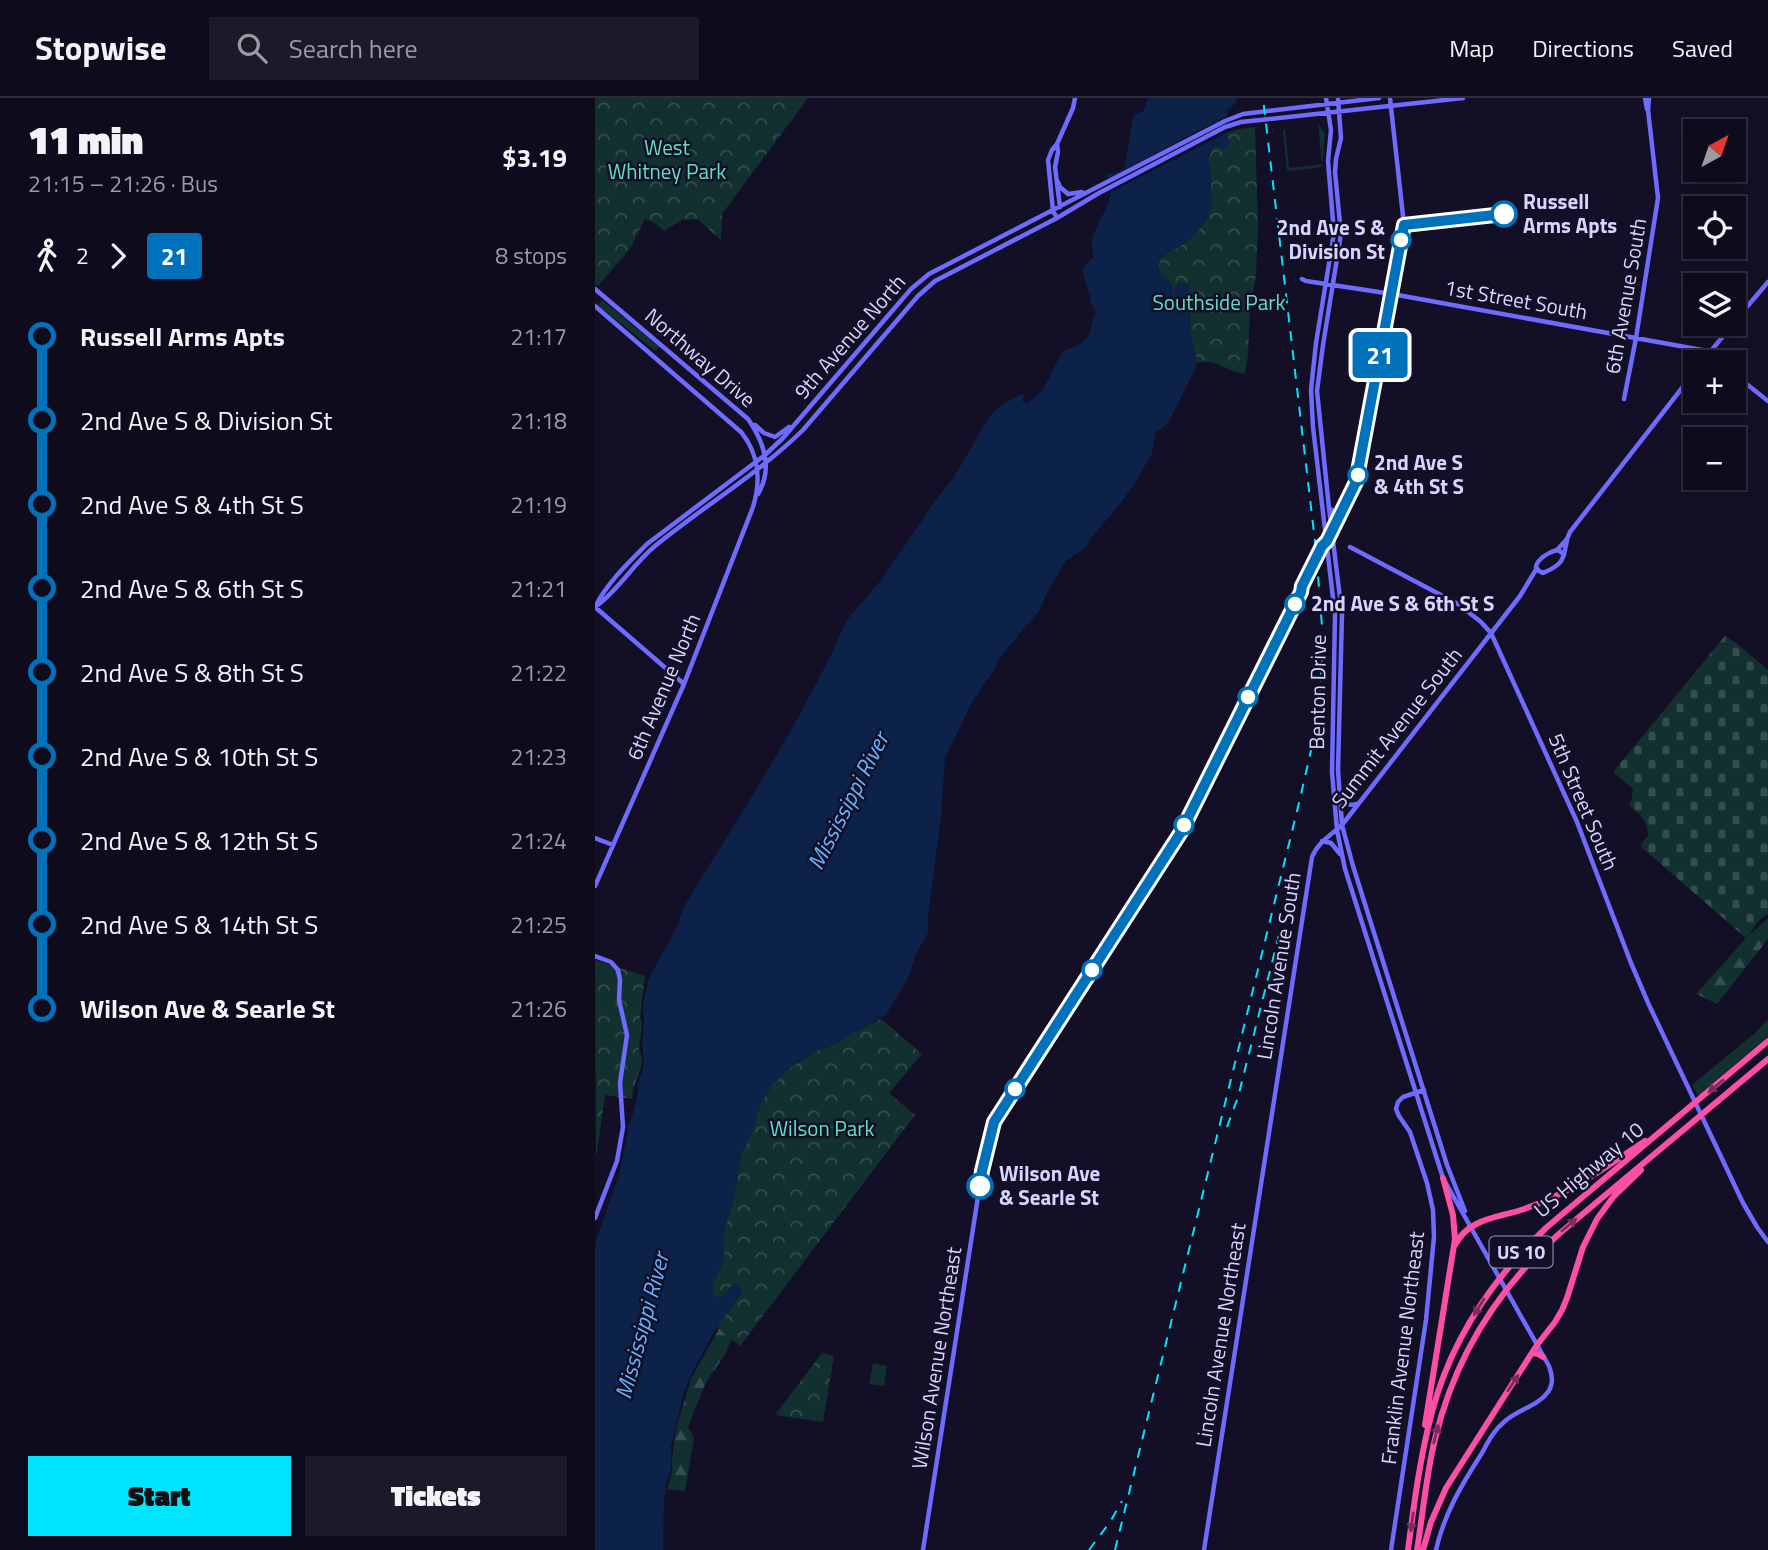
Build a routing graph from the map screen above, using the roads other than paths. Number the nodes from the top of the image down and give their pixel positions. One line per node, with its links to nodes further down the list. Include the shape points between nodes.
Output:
1 (1075, 98): 12 (street)
2 (1378, 98): 7 (street, 9th Avenue North)
3 (1390, 98): 9 (street)
4 (1463, 98): 6 (street, 9th Avenue North)
5 (1647, 98): 26 (street, 6th Avenue South, via 1658,198)
6 (1455, 99): 9 (street, 9th Avenue North)
7 (1338, 100): 8 (street, 9th Avenue North); 10 (street, Benton Drive)
8 (1327, 101): 11 (street, Benton Drive); 14 (street, 9th Avenue North, via 1243,114)
9 (1391, 105): 10 (street, 9th Avenue North); 22 (street, via 1404,225)
10 (1339, 111): 11 (street, 9th Avenue North); 20 (street, Benton Drive, via 1341,138 1335,172 1341,234)
11 (1329, 112): 17 (street, 9th Avenue North, via 1225,127); 20 (street, Benton Drive, via 1334,233)
12 (1057, 144): 13 (street); 16 (street, via 1048,160)
13 (1055, 172): 14 (street, via 1064,192); 15 (street)
14 (1089, 190): 15 (street, 9th Avenue North)
15 (1060, 207): 16 (street, 9th Avenue North); 17 (street)
16 (1053, 211): 17 (street); 33 (street, 9th Avenue North, via 920,281)
17 (1057, 218): 37 (street, 9th Avenue North, via 926,288 803,430)
18 (1302, 279): 20 (street, 1st Street South)
19 (1768, 282): 24 (street)
20 (1329, 285): 22 (street, 1st Street South); 40 (street, Benton Drive, via 1317,391); 47 (street, Benton Drive, via 1311,390)
21 (595, 289): 34 (street, Northway Drive)
22 (1392, 294): 26 (street, 1st Street South)
23 (595, 306): 36 (street, Northway Drive, via 741,432)
24 (1746, 309)
25 (1723, 336): 28 (street)
26 (1636, 338): 27 (street, 1st Street South); 31 (street, 6th Avenue South)
27 (1702, 350)
28 (1712, 350)
29 (1746, 384): 32 (street)
30 (1683, 387): 42 (street, Summit Avenue South)
31 (1624, 399)
32 (1768, 401)
33 (807, 410): 34 (street, via 775,437); 35 (street, 9th Avenue North)
34 (748, 419): 35 (street, Northway Drive)
35 (765, 455): 36 (street, 9th Avenue North); 37 (street, Northway Drive)
36 (756, 461): 38 (street, Northway Drive); 51 (street, 9th Avenue North, via 647,544)
37 (766, 464): 38 (street, 9th Avenue North); 39 (street, 6th Avenue North)
38 (757, 470): 39 (street, 6th Avenue North); 51 (street, 9th Avenue North, via 652,549)
39 (755, 498): 53 (street, 6th Avenue North)
40 (1329, 508): 41 (street, via 1335,512); 54 (street, Benton Drive, via 1342,614)
41 (1342, 509)
42 (1567, 539): 44 (street, Summit Avenue South); 45 (street, Summit Avenue South)
43 (1350, 547): 52 (street, 5th Street South, via 1458,604)
44 (1557, 550): 45 (street); 48 (street, Summit Avenue South, via 1539,559)
45 (1563, 555): 49 (street, Summit Avenue South, via 1560,564)
46 (1322, 559): 47 (street)
47 (1329, 561): 57 (street, Benton Drive, via 1335,615 1332,772)
48 (1537, 568): 49 (street); 50 (street, Summit Avenue South)
49 (1543, 573): 50 (street, Summit Avenue South)
50 (1528, 583): 52 (street, Summit Avenue South)
51 (595, 607): 53 (street)
52 (1490, 633): 55 (street, Summit Avenue South); 75 (street, 5th Street South, via 1577,822 1631,963 1711,1137)
53 (684, 684): 60 (street, 6th Avenue North)
54 (1340, 797): 55 (street, via 1348,805); 56 (street, Benton Drive)
55 (1359, 803): 56 (street, Summit Avenue South)
56 (1342, 825): 57 (street); 66 (street, Benton Drive)
57 (1337, 830): 59 (street); 61 (street, Benton Drive)
58 (595, 838): 60 (street)
59 (1322, 841): 61 (street, via 1331,843); 69 (street, Lincoln Avenue South, via 1312,857)
60 (613, 845): 62 (street, 6th Avenue North)
61 (1342, 856): 67 (street, Benton Drive)
62 (595, 886)
63 (595, 956): 73 (street, via 618,970 627,1035 620,1083 623,1128 617,1161)
64 (1768, 1041): 68 (highway, US Highway 10 / US 10, one-way to 68)
65 (1768, 1059): 70 (highway, US 10)
66 (1424, 1090): 67 (street); 74 (street, Benton Drive)
67 (1416, 1093): 72 (street, Benton Drive); 83 (street, Franklin Avenue Northeast, via 1403,1097 1396,1109 1410,1132 1427,1183 1434,1237)
68 (1681, 1116): 74 (highway, via 1577,1186 1541,1203); 80 (highway, US Highway 10 / US 10, one-way to 80, via 1547,1227 1493,1286 1446,1371)
69 (1269, 1125): 82 (street, Lincoln Avenue Northeast)
70 (1683, 1132): 77 (highway, via 1604,1208 1583,1247 1562,1310); 85 (highway, US 10, one-way to 70, via 1439,1423 1457,1373 1486,1317 1540,1251)
71 (982, 1171): 81 (street, Wilson Avenue Northeast)
72 (1443, 1178): 74 (street, Benton Drive); 76 (highway, via 1453,1215)
73 (595, 1218)
74 (1471, 1225): 76 (highway); 77 (street, Benton Drive)
75 (1768, 1242)
76 (1452, 1253): 80 (highway)
77 (1537, 1345): 78 (highway); 79 (street, Benton Drive)
78 (1533, 1353): 79 (highway); 86 (highway, one-way to 78, via 1446,1488)
79 (1543, 1357): 87 (street, Benton Drive, via 1551,1372 1550,1389 1497,1428 1454,1499)
80 (1419, 1472): 84 (highway, US Highway 10 / US 10, one-way to 84)
81 (923, 1550)
82 (1204, 1550)
83 (1391, 1550)
84 (1408, 1550)
85 (1417, 1550)
86 (1423, 1550)
87 (1436, 1550)

